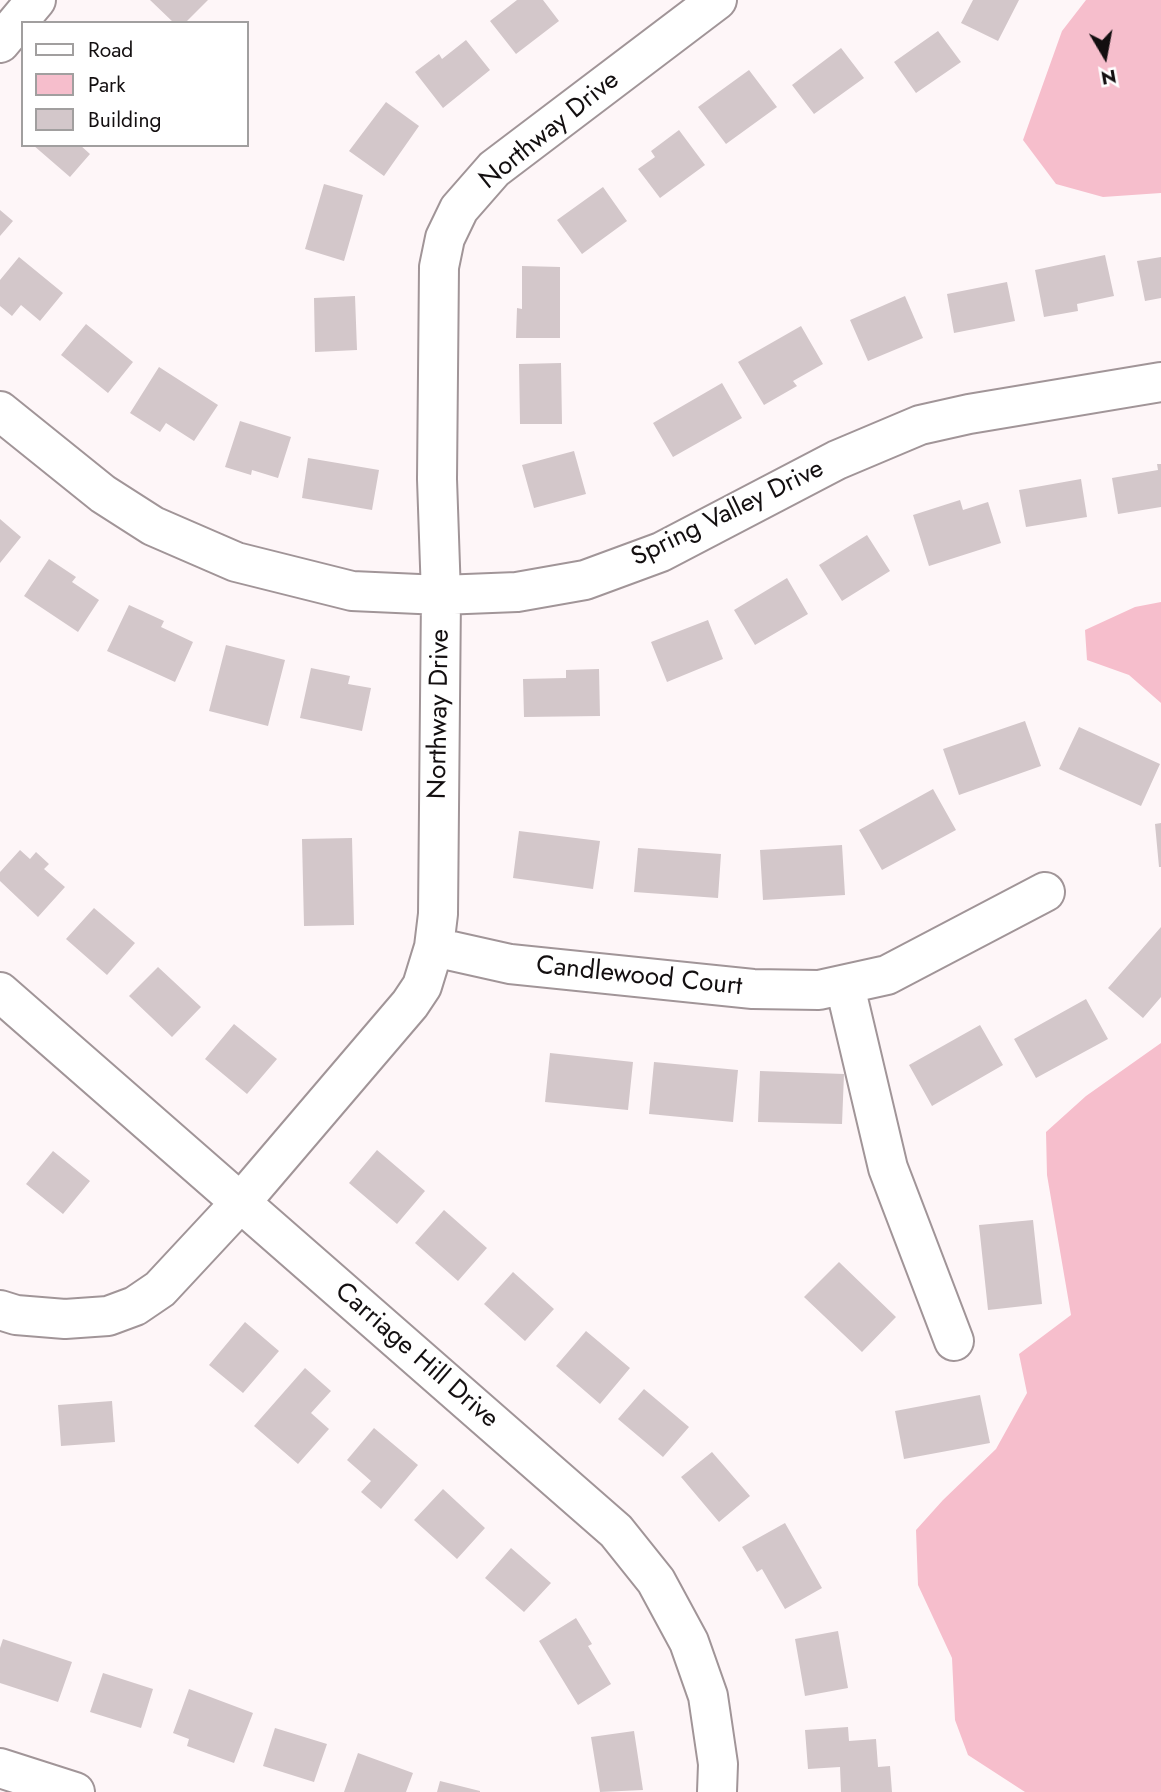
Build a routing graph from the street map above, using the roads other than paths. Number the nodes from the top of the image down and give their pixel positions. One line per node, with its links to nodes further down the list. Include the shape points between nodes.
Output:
1 (36, 0): 3 (street)
2 (717, 0): 6 (street, Northway Drive, via 494,169 454,218 439,267 437,479)
3 (0, 43)
4 (1161, 382): 6 (street, Spring Valley Drive, via 920,425 837,460 660,552 585,580 517,592)
5 (0, 411): 6 (street, Spring Valley Drive, via 103,494 153,526 236,562 352,591)
6 (442, 596): 8 (street, Northway Drive)
7 (1045, 892): 9 (street, Candlewood Court, via 887,975)
8 (434, 947): 9 (street, Candlewood Court, via 510,964 753,989); 11 (street, Northway Drive, via 422,986 410,1004)
9 (845, 986): 13 (street, via 888,1168)
10 (0, 992): 11 (street, Carriage Hill Drive)
11 (241, 1202): 12 (street, Northway Drive, via 160,1289 135,1306 108,1316 65,1319); 16 (street, Carriage Hill Drive, via 616,1531 656,1581 689,1642 708,1696 718,1764)
12 (0, 1310)
13 (954, 1341)
14 (0, 1768): 15 (street)
15 (75, 1792)
16 (717, 1792)

